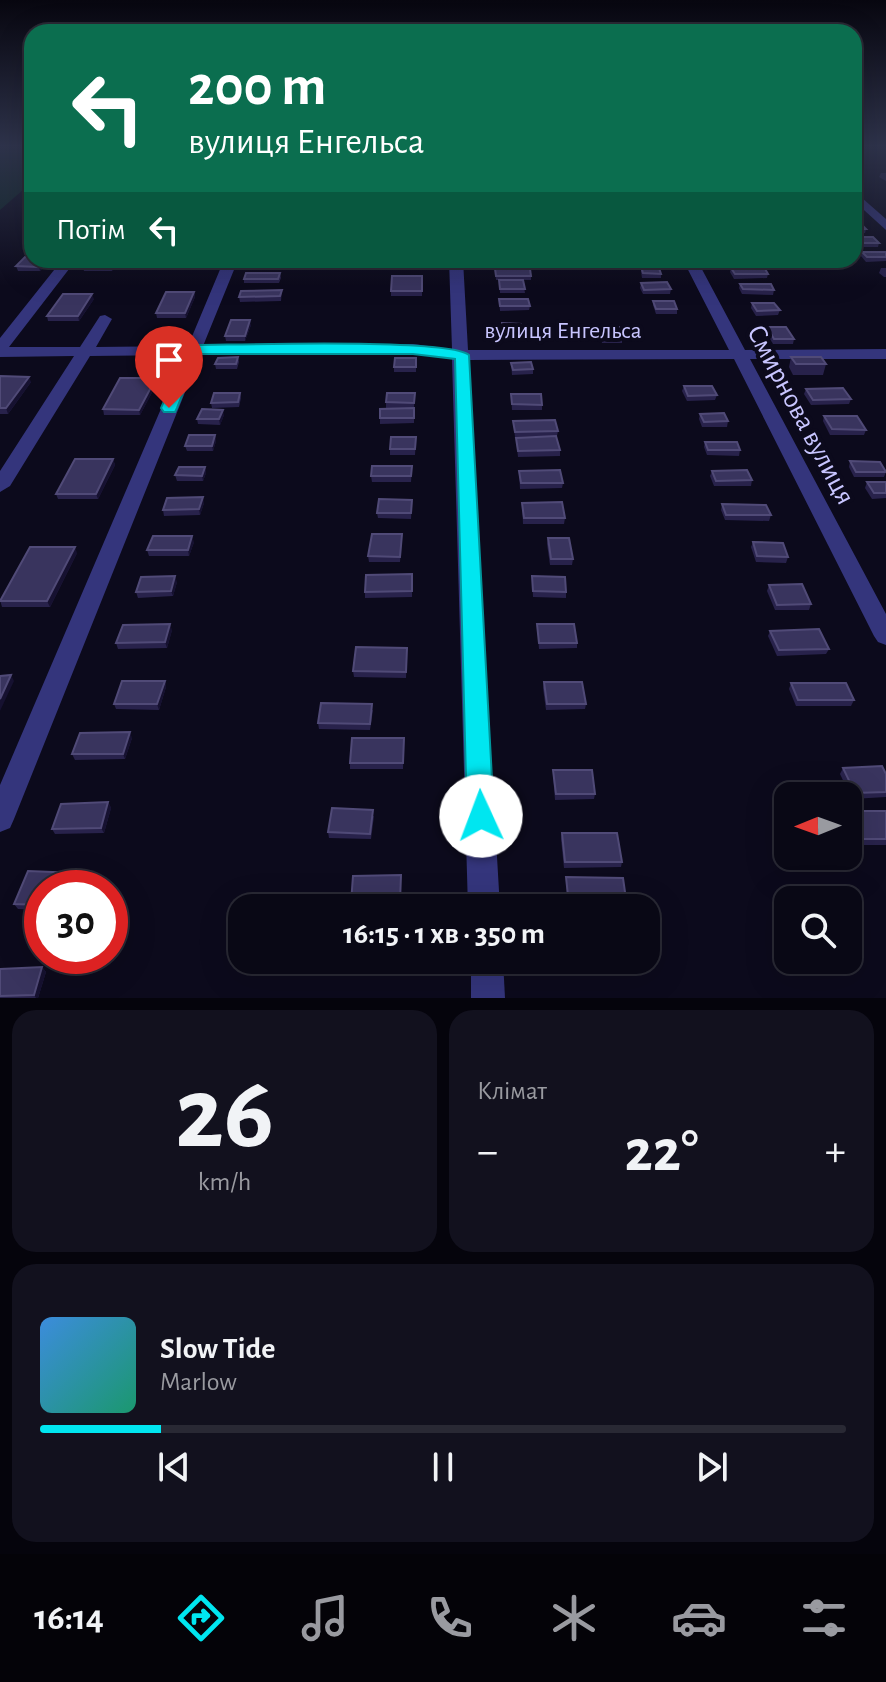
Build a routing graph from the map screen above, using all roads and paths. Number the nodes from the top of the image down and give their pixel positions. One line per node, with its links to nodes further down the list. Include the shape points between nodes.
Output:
1 (862, 202): 2 (street)
2 (886, 226)
3 (63, 268): 8 (street)
4 (228, 268): 9 (street)
5 (457, 268): 13 (street)
6 (694, 268): 11 (street, Смирнова вулиця)
7 (105, 319): 10 (street)
8 (0, 350): 10 (street, вулиця Енгельса)
9 (194, 350): 10 (street, вулиця Енгельса); 13 (street, вулиця Енгельса, via 413,349); 16 (street)
10 (86, 351): 14 (street)
11 (739, 353): 12 (street, вулиця Енгельса); 13 (street, вулиця Енгельса); 15 (street, Смирнова вулиця)
12 (886, 354)
13 (462, 355): 17 (street)
14 (0, 486)
15 (886, 636)
16 (0, 819)
17 (483, 894)
18 (487, 974): 19 (street)
19 (488, 998)

